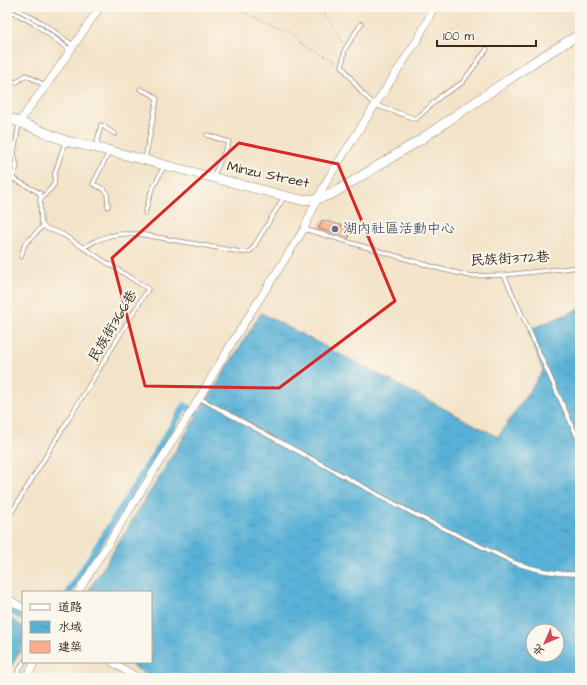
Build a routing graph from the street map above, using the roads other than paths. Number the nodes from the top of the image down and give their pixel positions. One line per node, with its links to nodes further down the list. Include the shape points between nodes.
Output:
1 (13, 7): 7 (lane, via 42,23)
2 (100, 7): 7 (street)
3 (434, 7): 12 (street, via 418,39)
4 (7, 9): 7 (lane)
5 (361, 24): 12 (lane, via 345,49 342,66 362,93)
6 (580, 34): 26 (street, Minzu Street, via 537,60 414,144 332,194)
7 (72, 48): 10 (street)
8 (487, 49): 12 (lane, via 462,82 441,96 416,119)
9 (7, 80): 10 (lane, via 17,82 26,75)
10 (46, 86): 14 (street)
11 (140, 89): 20 (lane, via 157,99)
12 (375, 105): 26 (street)
13 (7, 117): 14 (street, Minzu Street)
14 (19, 123): 17 (street, Minzu Street); 22 (lane, via 14,153 17,167)
15 (115, 134): 18 (lane, via 101,125)
16 (206, 135): 23 (lane, via 229,142)
17 (66, 141): 18 (street, Minzu Street); 27 (lane, via 54,184)
18 (96, 148): 19 (street, Minzu Street)
19 (110, 151): 20 (street, Minzu Street); 28 (lane, via 93,184 108,192)
20 (145, 160): 21 (street, Minzu Street)
21 (164, 166): 23 (street, Minzu Street); 29 (lane, via 151,192)
22 (12, 178): 24 (lane); 27 (lane, via 40,193)
23 (212, 178): 25 (street, Minzu Street)
24 (7, 192)
25 (285, 196): 26 (street, Minzu Street, via 301,200); 32 (lane, via 248,252 139,234 109,236)
26 (317, 199): 31 (street)
27 (40, 200): 30 (lane)
28 (108, 207)
29 (145, 213)
30 (43, 226): 32 (lane, via 62,234); 33 (lane, via 24,246)
31 (304, 229): 35 (lane, 民族街372巷, via 459,274); 36 (street)
32 (83, 248): 38 (lane, 民族街366巷, via 148,289)
33 (21, 257)
34 (580, 267): 35 (lane, 民族街372巷)
35 (504, 275): 37 (lane)
36 (197, 400): 39 (lane, via 414,514 515,562 548,572); 40 (street)
37 (580, 443)
38 (7, 520)
39 (580, 574)
40 (79, 591)
41 (7, 598): 42 (street)
42 (22, 607)
43 (23, 663): 46 (lane)
44 (34, 663): 47 (street)
45 (114, 663): 48 (street)
46 (14, 678)
47 (26, 678)
48 (138, 678)

